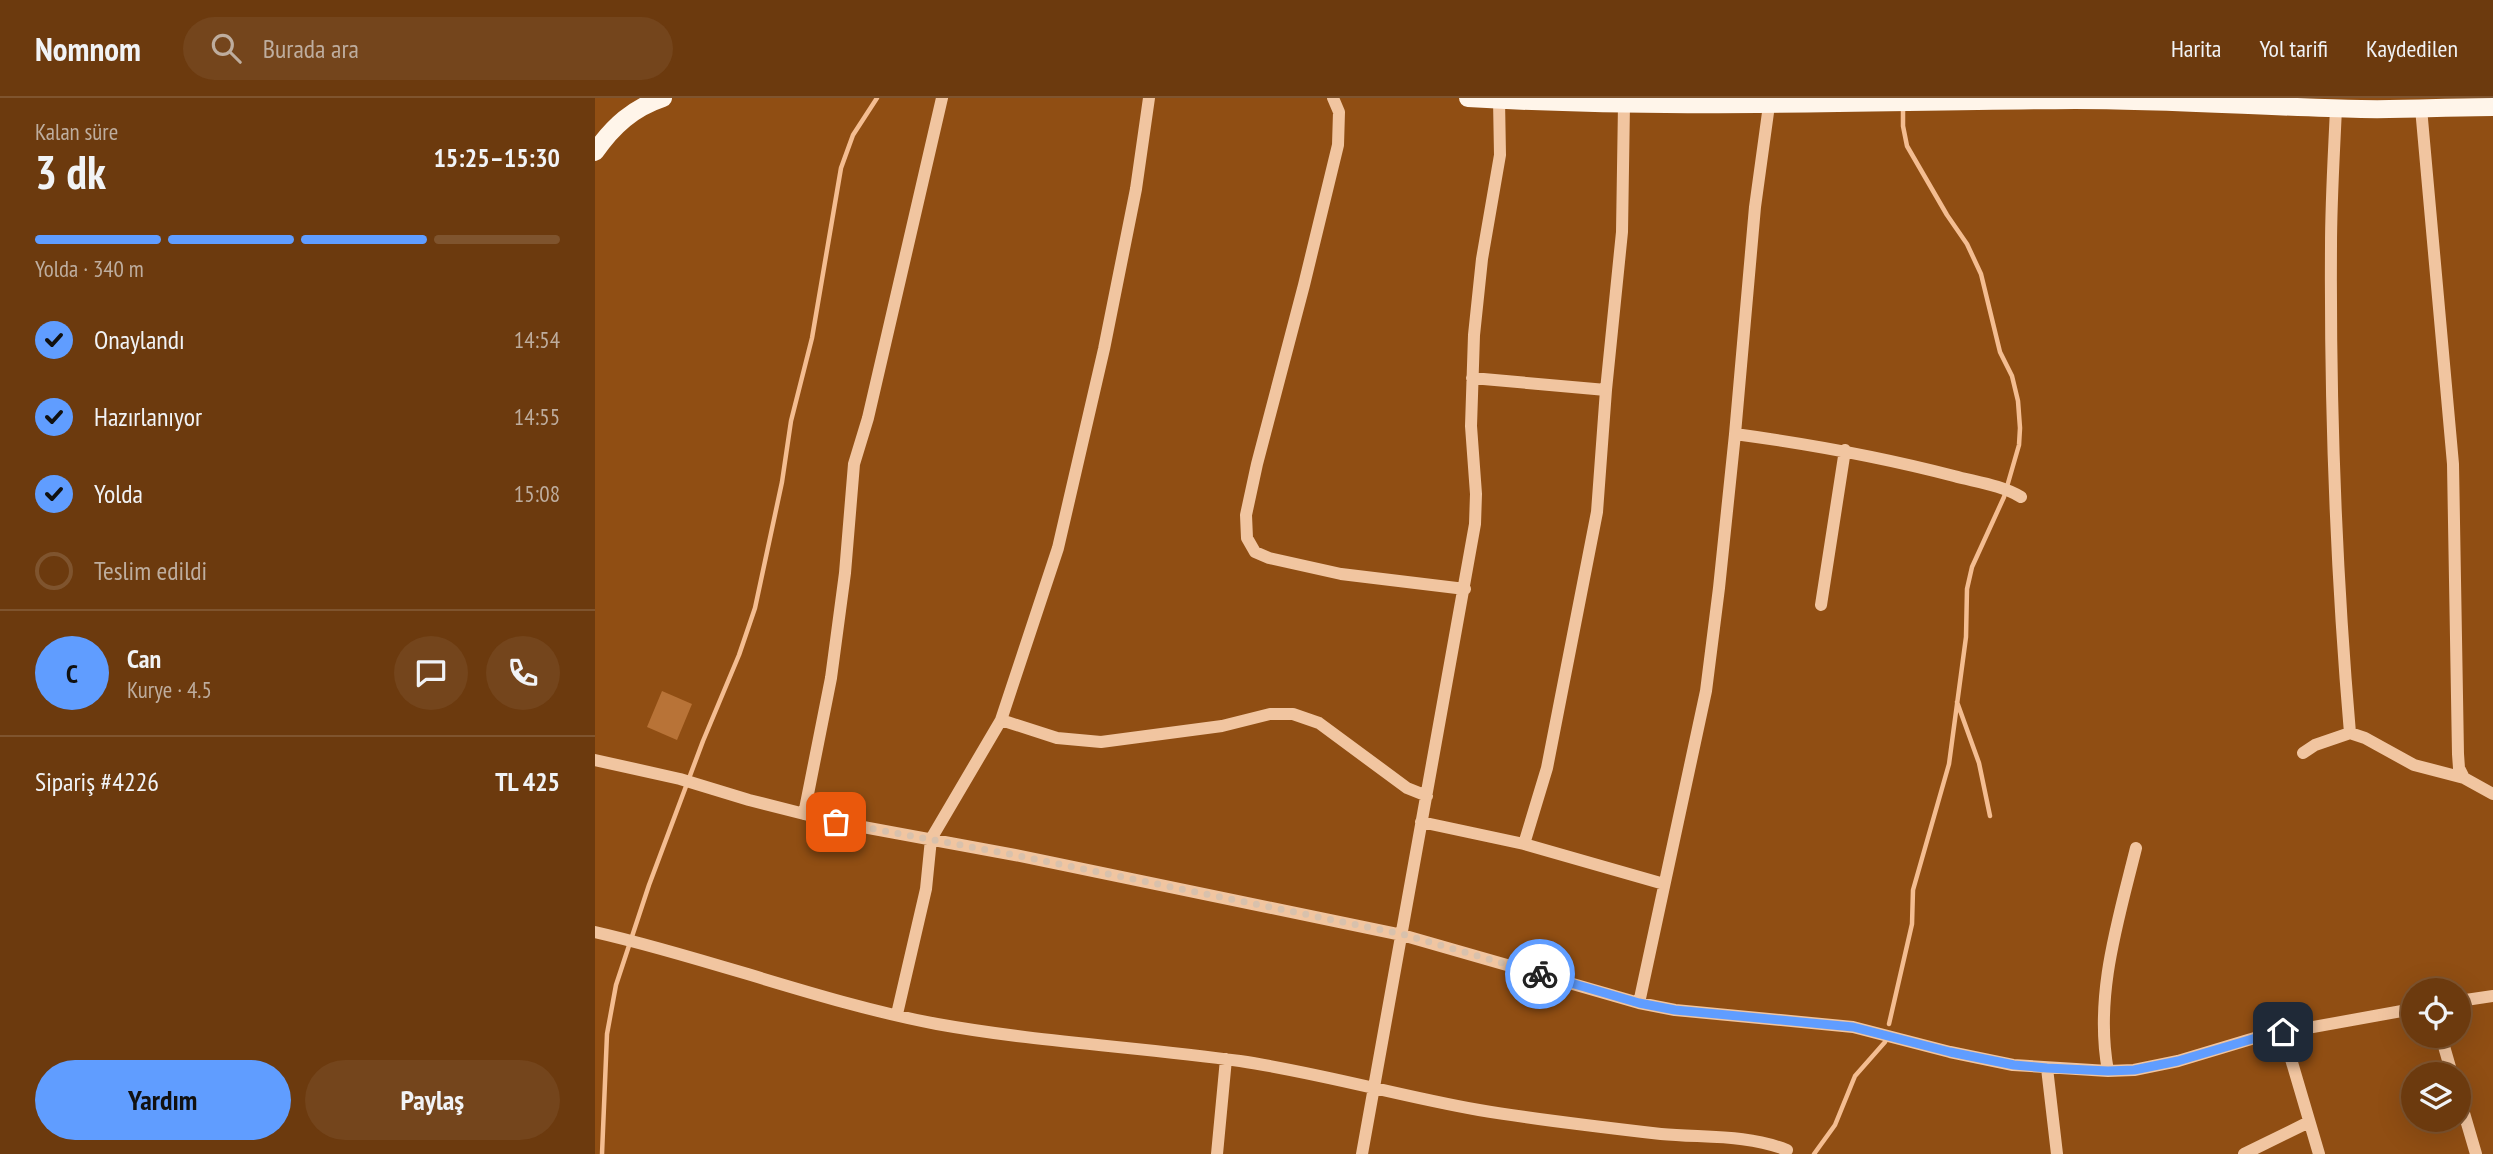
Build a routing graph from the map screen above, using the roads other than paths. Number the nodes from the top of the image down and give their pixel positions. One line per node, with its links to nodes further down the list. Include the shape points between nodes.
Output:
1 (663, 98): 9 (main road)
2 (942, 98): 29 (street, via 854,464 831,678)
3 (1149, 98): 22 (street, via 1104,349 1058,548)
4 (1333, 98): 20 (street, via 1339,112 1338,145 1257,464 1246,515 1247,538 1255,552 1269,558 1342,574)
5 (1468, 98): 6 (main road)
6 (1499, 100): 10 (main road); 15 (street, via 1500,155 1482,259)
7 (1769, 101): 10 (main road); 12 (main road, via 2109,100); 17 (street)
8 (2365, 103): 12 (main road); 13 (main road)
9 (633, 104): 14 (main road)
10 (1624, 104): 16 (street, via 1622,232)
11 (2493, 107): 13 (main road)
12 (2336, 108): 23 (street, via 2331,244 2334,481)
13 (2421, 108): 26 (street, via 2453,464 2454,645 2459,768)
14 (595, 152)
15 (1472, 378): 16 (street); 20 (street, via 1476,494)
16 (1606, 390): 32 (street, via 1597,512 1547,768)
17 (1735, 434): 18 (street); 34 (street, via 1706,691)
18 (1845, 450): 19 (street); 21 (street)
19 (2018, 495)
20 (1465, 589): 28 (street)
21 (1821, 606)
22 (1001, 720): 28 (street, via 1057,738 1101,742 1293,714 1319,723 1407,788); 31 (street)
23 (2350, 733): 24 (street); 26 (street, via 2414,765)
24 (2303, 753)
25 (595, 760): 29 (street)
26 (2464, 778): 27 (street)
27 (2493, 794)
28 (1427, 796): 30 (street)
29 (804, 814): 31 (street)
30 (1422, 822): 32 (street); 36 (street)
31 (931, 839): 36 (street); 41 (street, via 926,889)
32 (1524, 844): 34 (street)
33 (2136, 848): 45 (street, via 2106,982 2103,1045)
34 (1664, 884): 39 (street)
35 (595, 932): 41 (street)
36 (1402, 934): 39 (street); 46 (street)
37 (2493, 996): 38 (street)
38 (2471, 1000)
39 (1639, 1003): 44 (street, via 1853,1027 1950,1052)
40 (2401, 1011): 42 (street)
41 (897, 1014): 43 (street, via 1047,1040)
42 (2283, 1032): 45 (street, via 2178,1061); 47 (street)
43 (1226, 1059): 46 (street); 50 (street)
44 (2047, 1068): 45 (street); 52 (street)
45 (2108, 1071)
46 (1374, 1087): 49 (street, via 1490,1112 1664,1134 1747,1138); 51 (street)
47 (2309, 1122): 53 (street); 54 (street)
48 (2470, 1132): 55 (street)
49 (1787, 1150)
50 (1217, 1154)
51 (1362, 1154)
52 (2057, 1154)
53 (2244, 1154)
54 (2319, 1154)
55 (2476, 1154)

